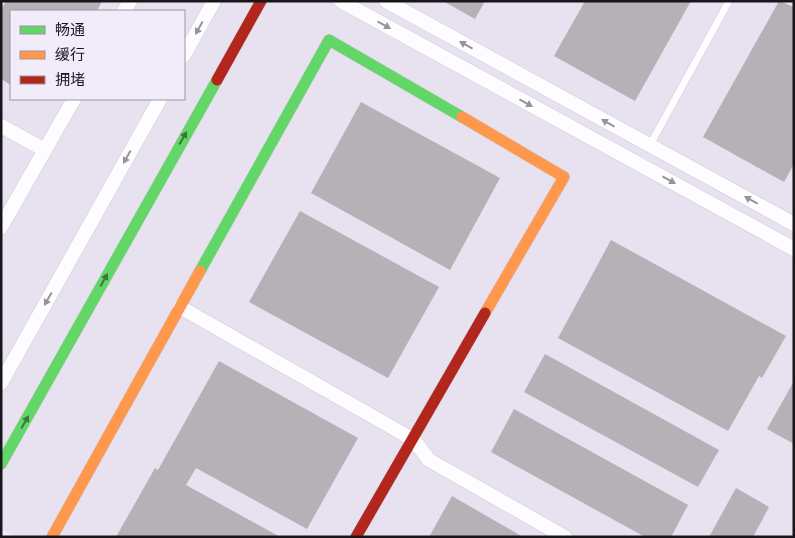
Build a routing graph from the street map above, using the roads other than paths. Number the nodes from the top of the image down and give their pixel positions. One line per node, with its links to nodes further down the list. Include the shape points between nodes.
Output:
1 (214, 1): 6 (street, one-way to 6)
2 (261, 1): 18 (street, one-way to 2)
3 (386, 1): 10 (street, one-way to 3)
4 (729, 1): 10 (lane)
5 (342, 2): 14 (street, one-way to 14)
6 (185, 54)
7 (73, 100): 11 (street)
8 (159, 100): 16 (street, one-way to 16)
9 (1, 126): 11 (street)
10 (650, 145): 12 (street, one-way to 10)
11 (46, 150): 13 (street)
12 (794, 224)
13 (1, 228)
14 (794, 249)
15 (180, 308): 17 (street); 17 (street, via 329,40 564,177); 19 (street)
16 (1, 383)
17 (414, 440): 20 (street); 21 (street, via 429,460)
18 (1, 464)
19 (52, 537)
20 (356, 537)
21 (565, 537)

